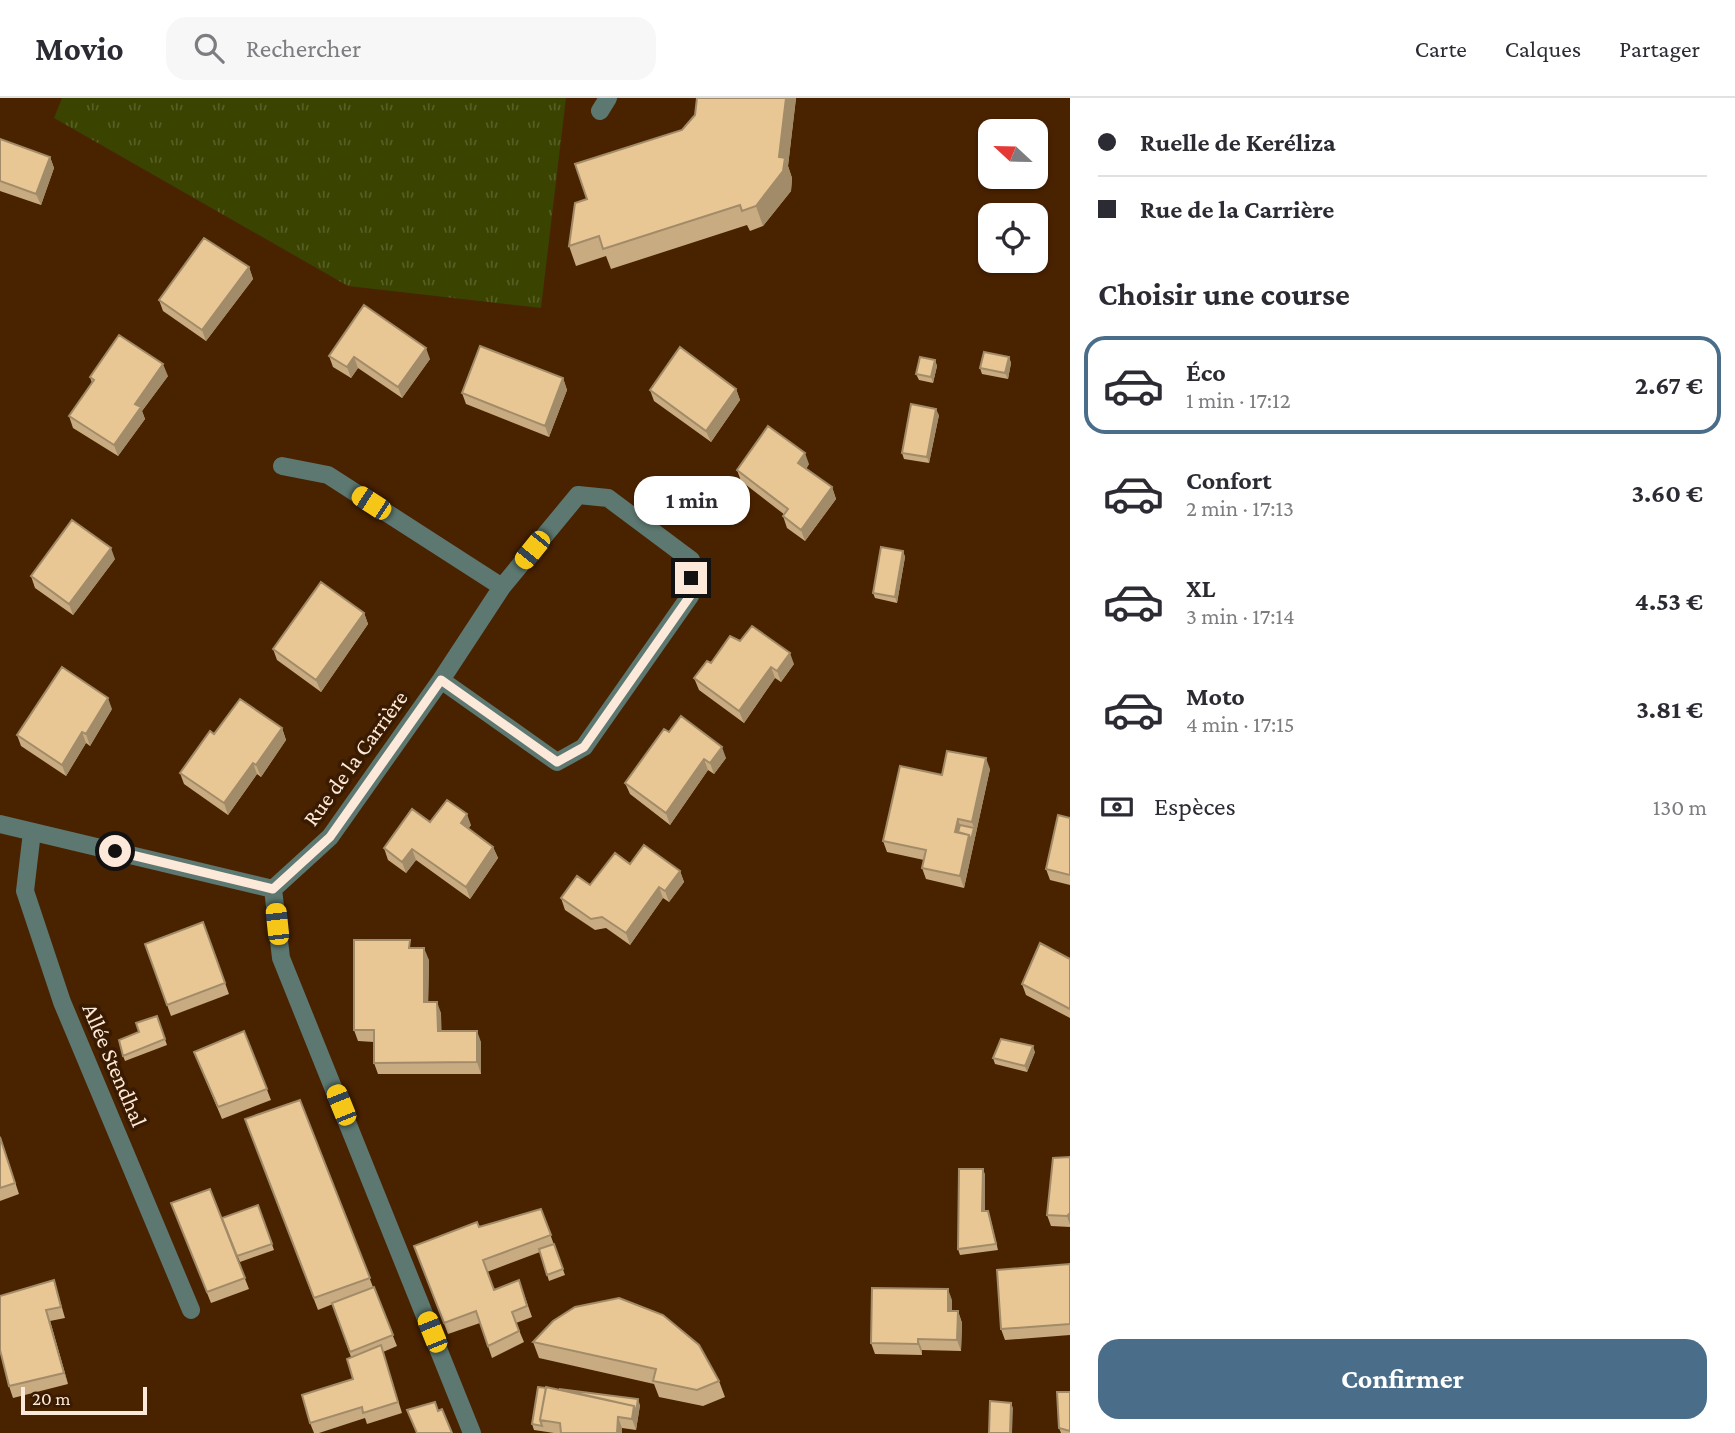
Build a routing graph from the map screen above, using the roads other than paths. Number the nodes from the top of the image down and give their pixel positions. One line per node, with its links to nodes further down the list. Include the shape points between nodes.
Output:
1 (282, 466): 2 (street, via 328,475)
2 (502, 587): 3 (street, Rue de la Carrière); 3 (street, Rue de la Carrière, via 578,495 608,498 691,560 690,596 584,747 557,762)
3 (441, 680): 6 (street, Rue de la Carrière, via 330,837)
4 (0, 824): 5 (street)
5 (33, 832): 6 (street); 7 (street, Allée Stendhal, via 25,891 62,1002)
6 (273, 889): 8 (street, via 281,958)
7 (191, 1310)
8 (472, 1433)

